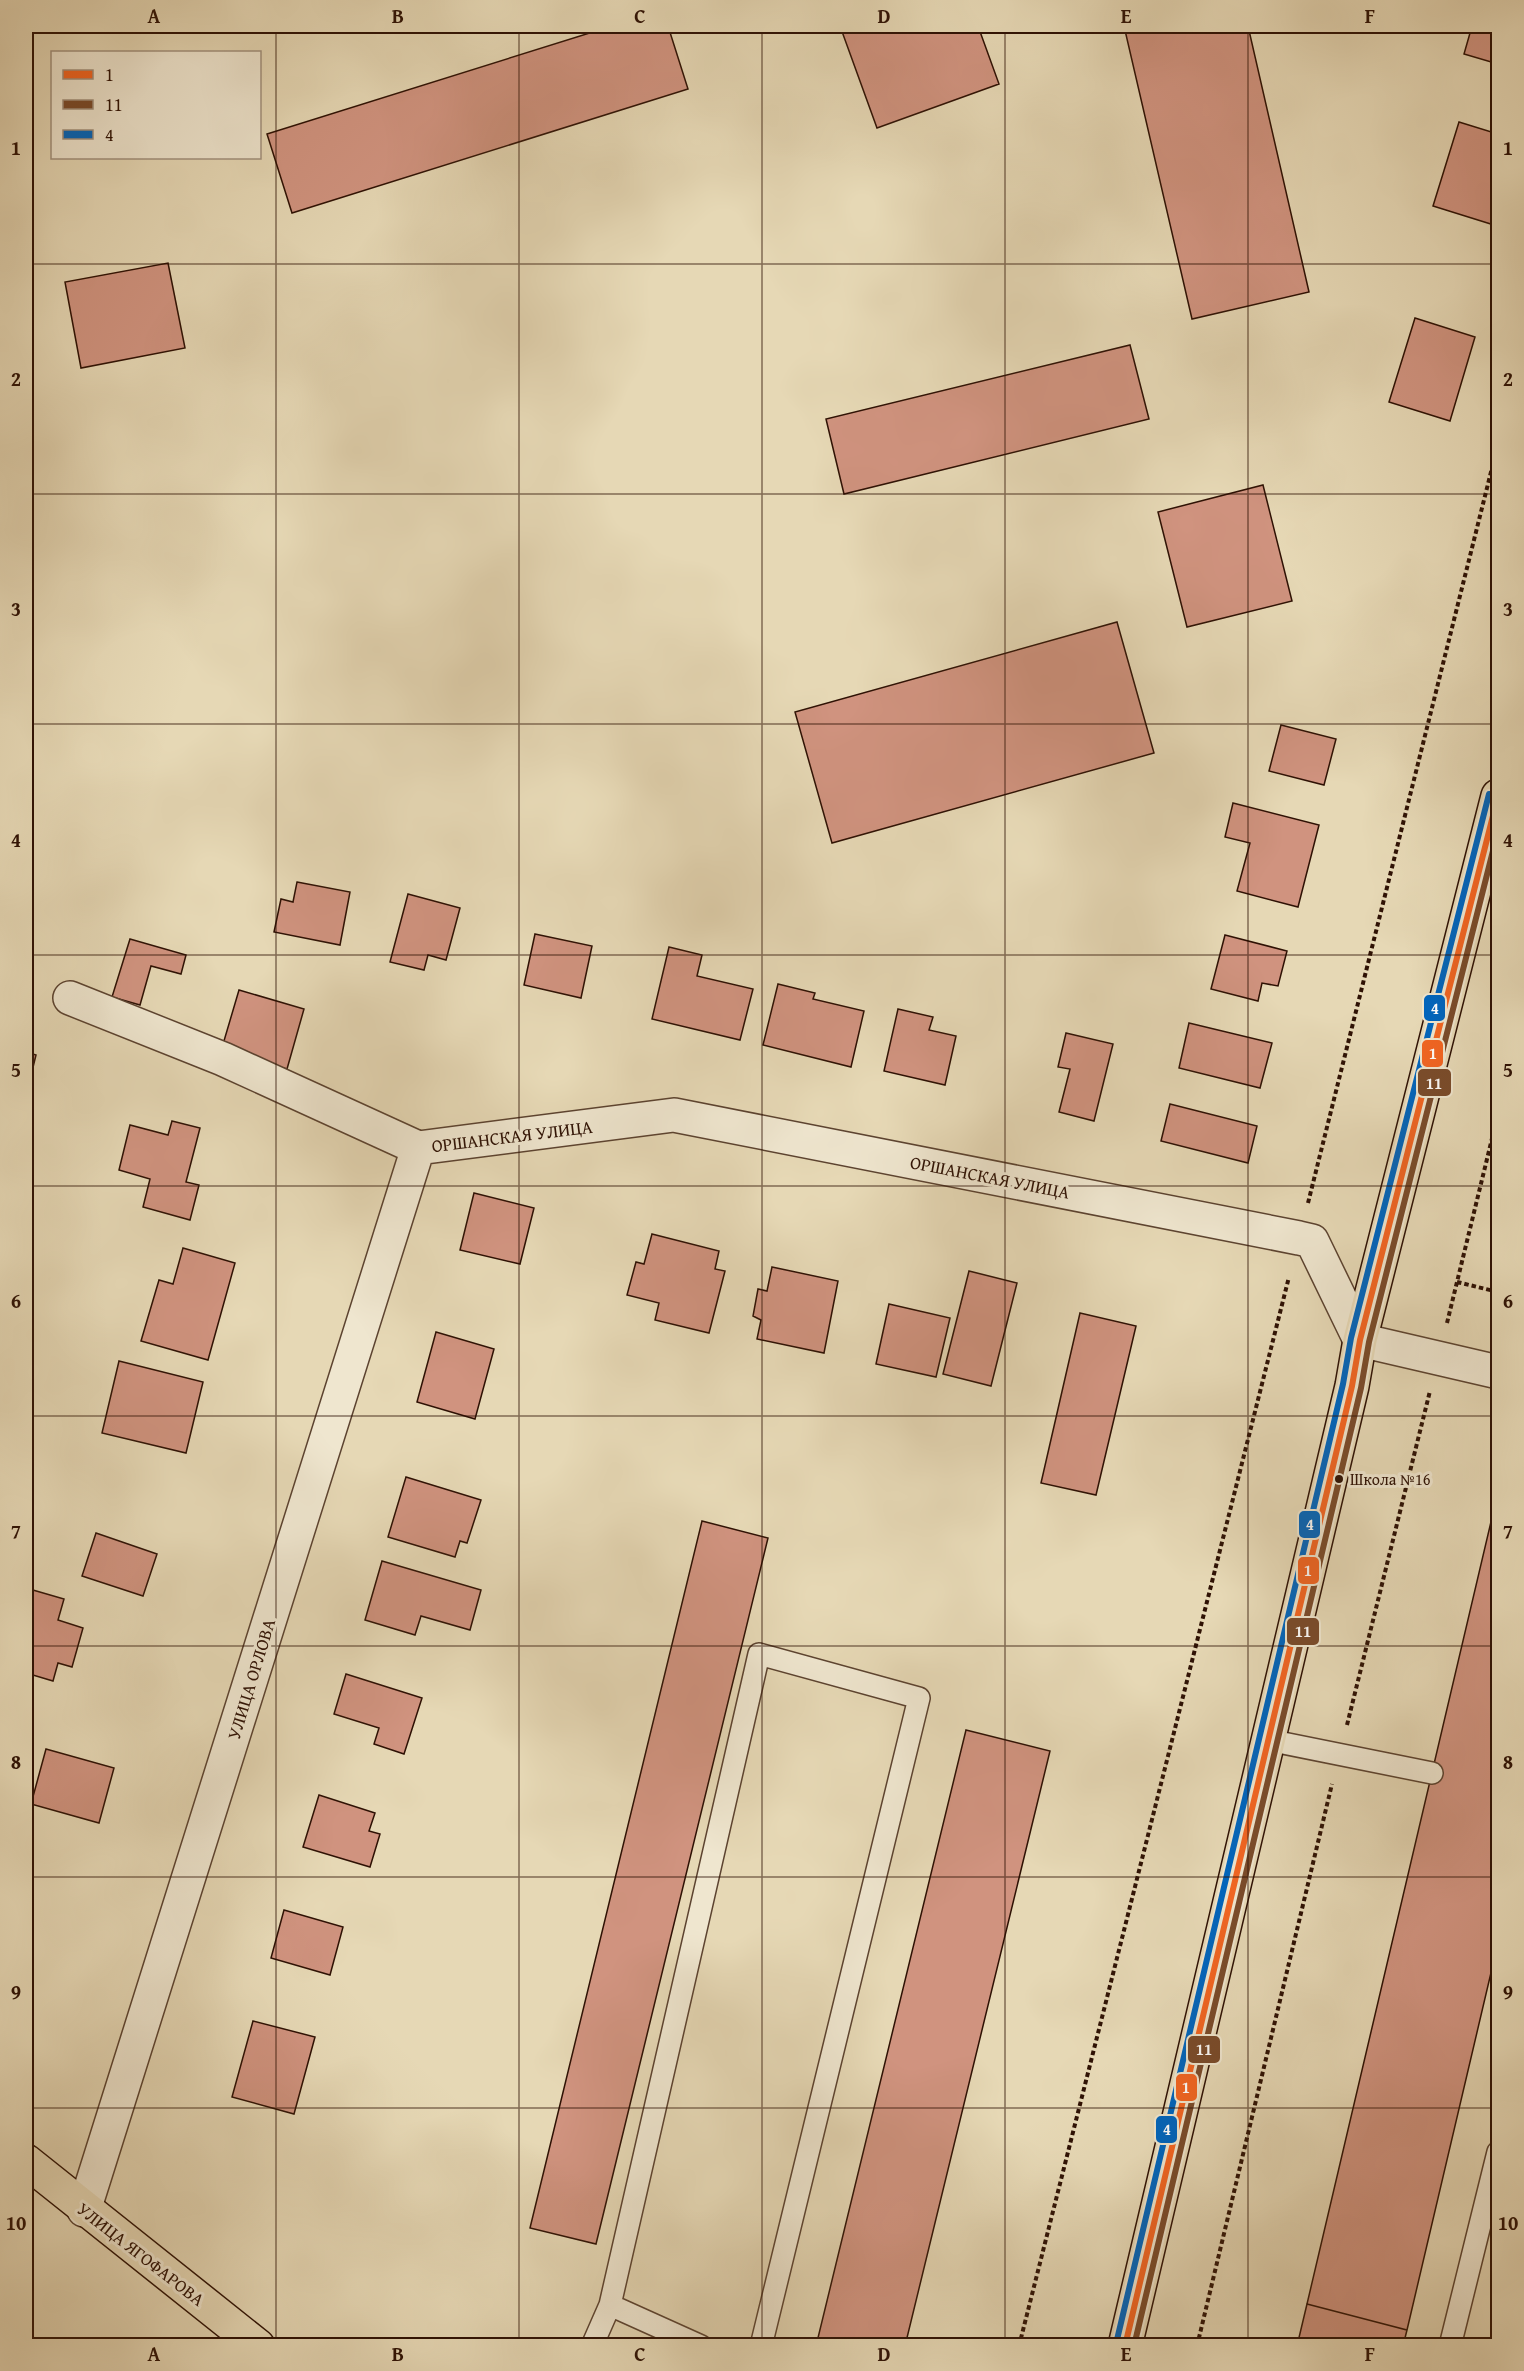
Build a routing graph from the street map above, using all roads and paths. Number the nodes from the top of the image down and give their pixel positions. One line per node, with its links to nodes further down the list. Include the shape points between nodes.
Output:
1 (1498, 444): 5 (path)
2 (1498, 796): 8 (main road)
3 (70, 998): 4 (street, via 223,1059)
4 (418, 1148): 5 (street, ОРШАНСКАЯ УЛИЦА, via 674,1115); 14 (street, УЛИЦА ОРЛОВА)
5 (1299, 1238): 8 (street, via 1312,1241); 20 (path)
6 (1457, 1282): 7 (path)
7 (1498, 1292)
8 (1360, 1340): 9 (street); 10 (main road)
9 (1498, 1372)
10 (1268, 1740): 11 (lane); 21 (main road)
11 (1432, 1773)
12 (1498, 2151): 22 (lane)
13 (26, 2161): 14 (main road, УЛИЦА ЯГОФАРОВА)
14 (84, 2210): 16 (main road, УЛИЦА ЯГОФАРОВА)
15 (610, 2306): 17 (lane); 18 (lane); 19 (lane, via 759,1654 920,1698)
16 (258, 2346)
17 (592, 2346)
18 (701, 2346)
19 (761, 2346)
20 (1019, 2346)
21 (1125, 2346)
22 (1450, 2346)

